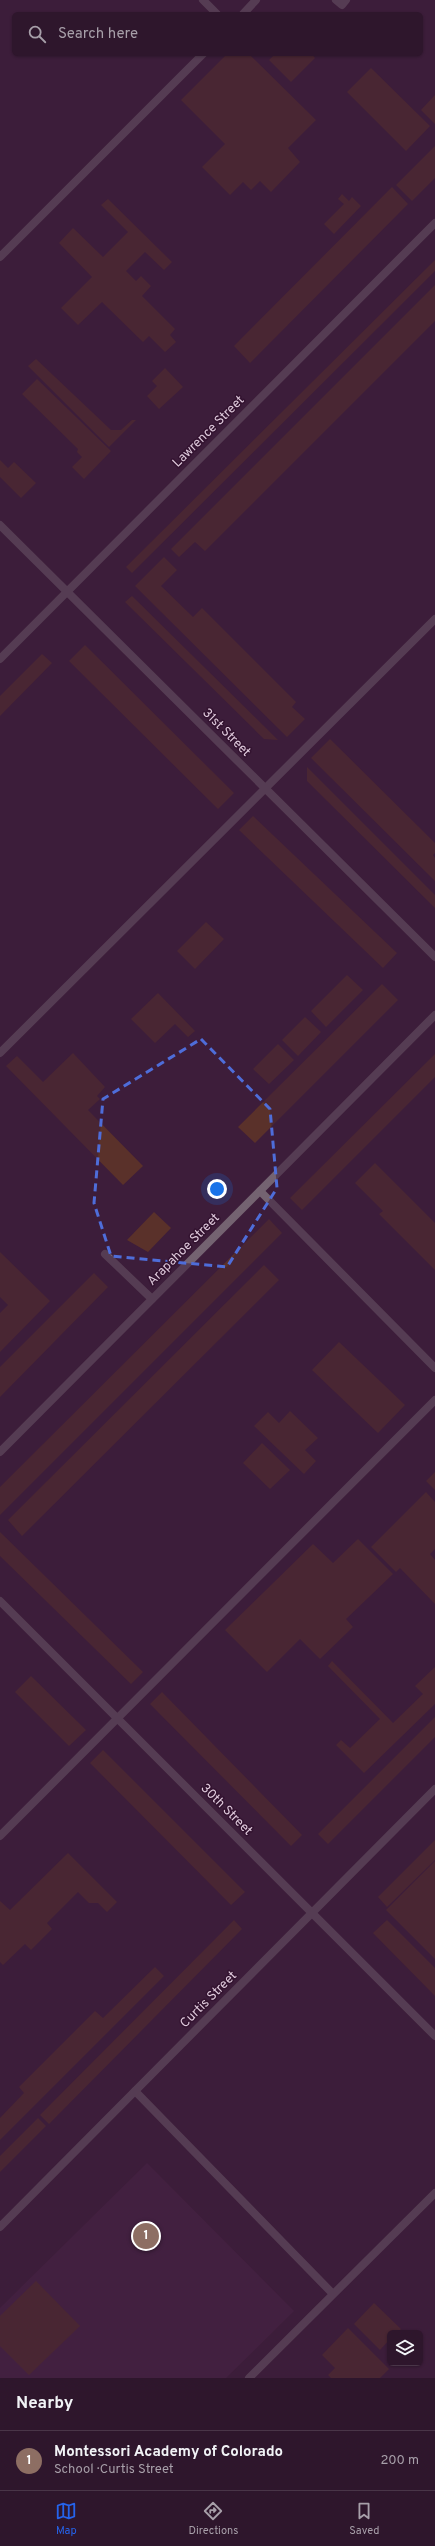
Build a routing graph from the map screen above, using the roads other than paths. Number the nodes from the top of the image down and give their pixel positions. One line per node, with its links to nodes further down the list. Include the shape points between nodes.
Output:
1 (203, 0): 5 (street)
2 (256, 0): 6 (street)
3 (336, 0): 4 (street, via 342,5)
4 (346, 0)
5 (215, 12)
6 (244, 12)
7 (201, 56): 9 (street)
8 (435, 223): 11 (street, Lawrence Street)
9 (0, 257)
10 (0, 525): 11 (street, 31st Street)
11 (67, 592): 13 (street, Lawrence Street); 14 (street, 31st Street)
12 (435, 619): 14 (street)
13 (0, 659)
14 (265, 788): 15 (street, 31st Street); 17 (street)
15 (435, 957)
16 (435, 1015): 18 (street, Arapahoe Street)
17 (0, 1053)
18 (260, 1191): 20 (street, Arapahoe Street); 21 (street)
19 (105, 1254): 20 (street)
20 (152, 1299): 23 (street, Arapahoe Street)
21 (435, 1368)
22 (435, 1400): 25 (street)
23 (0, 1452)
24 (0, 1601): 25 (street, 30th Street)
25 (117, 1718): 27 (street); 28 (street, 30th Street)
26 (435, 1789): 28 (street, Curtis Street)
27 (0, 1836)
28 (312, 1913): 29 (street, 30th Street); 30 (street, Curtis Street)
29 (435, 2036)
30 (135, 2091): 32 (street, Curtis Street); 33 (street)
31 (435, 2193): 33 (street)
32 (0, 2227)
33 (333, 2294): 34 (street)
34 (249, 2378)

